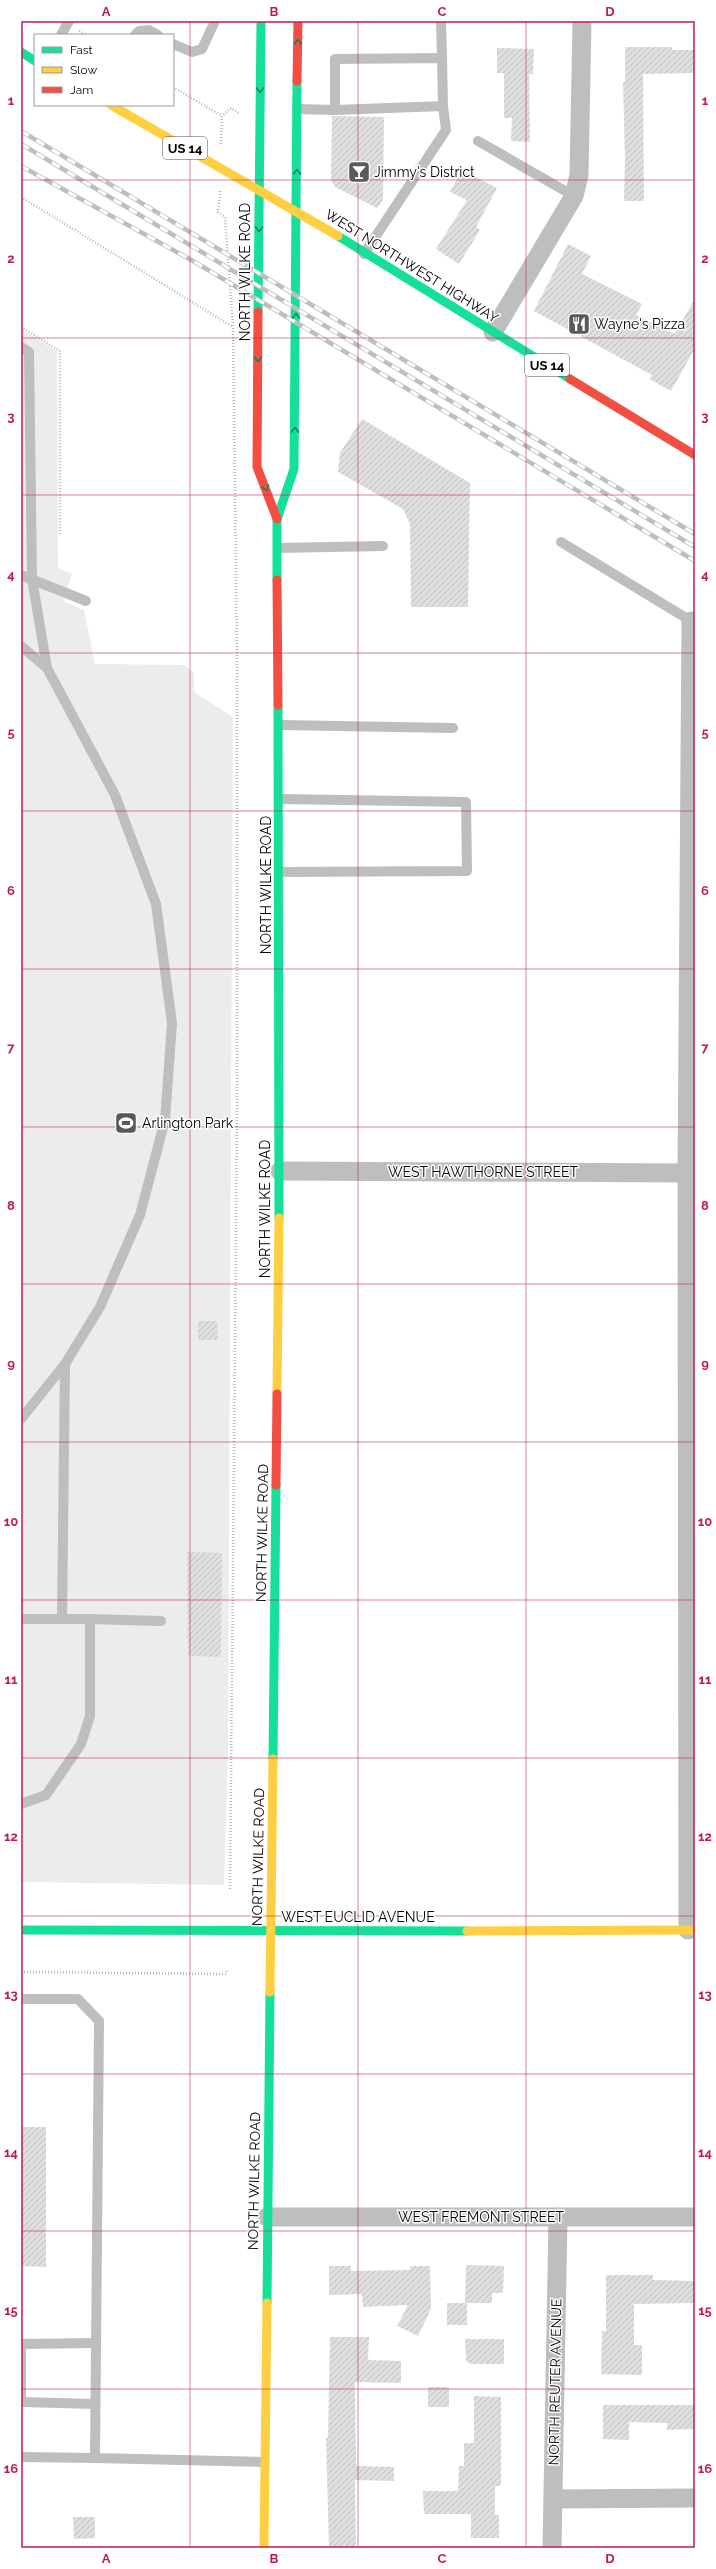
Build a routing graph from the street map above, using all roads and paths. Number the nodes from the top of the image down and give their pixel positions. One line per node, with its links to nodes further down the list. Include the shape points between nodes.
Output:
1 (69, 21): 7 (lane)
2 (215, 21): 10 (lane, via 202,49 192,52)
3 (261, 21): 21 (main road, NORTH WILKE ROAD, one-way to 21)
4 (298, 21): 17 (main road, NORTH WILKE ROAD, one-way to 4)
5 (441, 21): 12 (lane)
6 (582, 21): 22 (street, via 579,175)
7 (62, 34)
8 (136, 34): 9 (lane, via 149,30)
9 (156, 34)
10 (174, 44)
11 (21, 52): 13 (main road)
12 (442, 58): 16 (lane); 19 (lane, via 335,59)
13 (34, 60)
14 (174, 88): 18 (path, via 222,116 231,108)
15 (113, 106): 21 (main road, WEST NORTHWEST HIGHWAY / US 14)
16 (443, 106): 19 (lane); 26 (lane, via 446,130)
17 (297, 109): 19 (lane); 25 (main road, NORTH WILKE ROAD, one-way to 17)
18 (233, 110)
19 (335, 110)
20 (478, 141): 22 (lane)
21 (259, 190): 25 (main road, WEST NORTHWEST HIGHWAY / US 14); 32 (main road, NORTH WILKE ROAD, one-way to 32, via 257,467)
22 (574, 196): 29 (street)
23 (21, 197): 27 (path)
24 (220, 206): 27 (path, via 218,212 225,217)
25 (297, 211): 26 (main road, WEST NORTHWEST HIGHWAY / US 14); 32 (main road, NORTH WILKE ROAD, one-way to 25, via 294,469)
26 (364, 254): 29 (main road, WEST NORTHWEST HIGHWAY / US 14)
27 (233, 326): 58 (path, via 237,656 237,1117)
28 (21, 328): 33 (path, via 60,351)
29 (493, 332): 31 (main road, WEST NORTHWEST HIGHWAY / US 14)
30 (21, 347): 38 (lane, via 30,352)
31 (695, 455)
32 (277, 519): 36 (main road, NORTH WILKE ROAD)
33 (60, 534)
34 (561, 542): 40 (lane)
35 (383, 546): 36 (lane)
36 (278, 548): 43 (main road, NORTH WILKE ROAD)
37 (21, 575): 38 (lane)
38 (32, 580): 39 (lane); 42 (lane)
39 (86, 601)
40 (691, 621): 46 (street)
41 (21, 646): 42 (lane)
42 (47, 668): 50 (lane, via 115,795 156,904 172,1023 165,1120 140,1215 100,1307)
43 (280, 725): 44 (lane); 45 (main road, NORTH WILKE ROAD)
44 (453, 728)
45 (280, 799): 47 (main road, NORTH WILKE ROAD); 47 (lane, via 466,802 467,871)
46 (693, 847): 49 (street)
47 (280, 872): 48 (main road, NORTH WILKE ROAD)
48 (280, 1171): 49 (street, WEST HAWTHORNE STREET); 61 (main road, NORTH WILKE ROAD)
49 (687, 1173): 52 (street)
50 (65, 1364): 51 (lane); 54 (lane)
51 (21, 1419)
52 (691, 1520): 60 (street)
53 (21, 1619): 54 (lane)
54 (62, 1619): 55 (lane)
55 (90, 1619): 56 (lane); 57 (lane, via 90,1716 82,1744 46,1795)
56 (161, 1621)
57 (21, 1804)
58 (230, 1891)
59 (21, 1930): 61 (main road, WEST EUCLID AVENUE)
60 (691, 1930): 61 (main road, WEST EUCLID AVENUE)
61 (271, 1932): 67 (main road, NORTH WILKE ROAD)
62 (227, 1970): 63 (path, via 226,1974)
63 (21, 1972)
64 (21, 1999): 68 (lane, via 78,1999 99,2021)
65 (558, 2216): 66 (street, WEST FREMONT STREET); 67 (street, WEST FREMONT STREET); 76 (street, NORTH REUTER AVENUE)
66 (695, 2217)
67 (267, 2218): 74 (main road, NORTH WILKE ROAD)
68 (95, 2343): 69 (lane); 71 (lane)
69 (21, 2344): 70 (lane)
70 (22, 2402): 71 (lane)
71 (95, 2404): 73 (lane)
72 (21, 2457): 73 (lane)
73 (95, 2458): 74 (lane)
74 (264, 2462): 77 (main road, NORTH WILKE ROAD)
75 (695, 2498): 76 (street)
76 (553, 2499): 78 (street, NORTH REUTER AVENUE)
77 (264, 2548)
78 (552, 2548)

